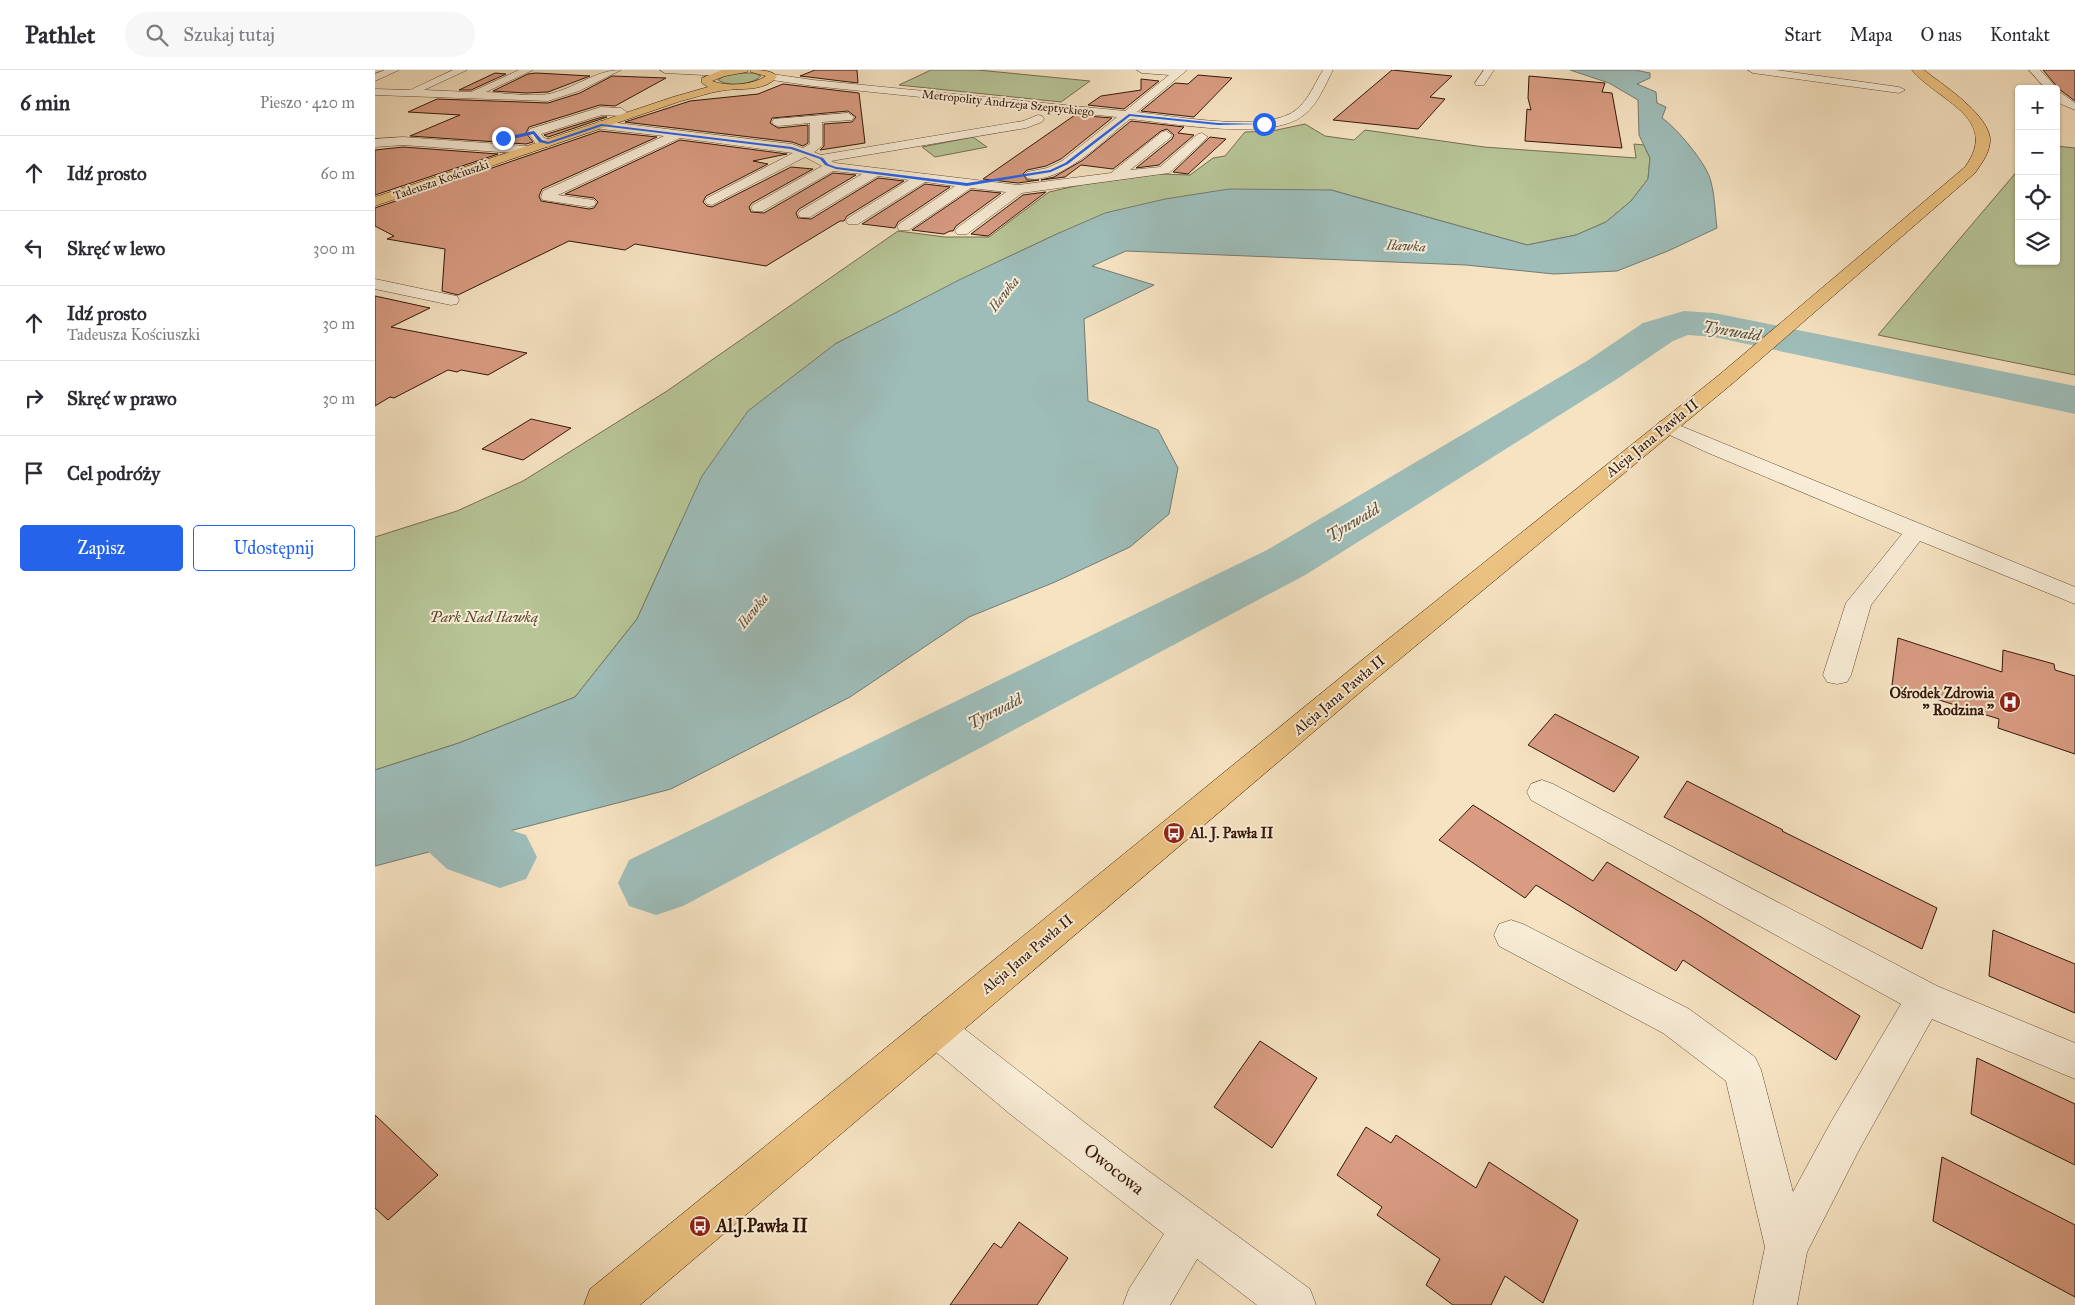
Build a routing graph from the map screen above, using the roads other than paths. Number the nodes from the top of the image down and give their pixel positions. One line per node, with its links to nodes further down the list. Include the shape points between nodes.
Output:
1 (394, 70): 18 (street)
2 (462, 70): 25 (street)
3 (528, 70): 26 (street)
4 (616, 70): 26 (street, via 575,90 548,98)
5 (665, 70): 14 (street)
6 (743, 70): 16 (main road, Tadeusza Kościuszki)
7 (755, 70): 17 (main road)
8 (1142, 70): 15 (street)
9 (1328, 70): 29 (street, Metropolity Andrzeja Szeptyckiego, via 1302,111 1297,116 1277,122 1235,125)
10 (1489, 70): 20 (street)
11 (1753, 70): 23 (street)
12 (1917, 70): 60 (main road, Aleja Jana Pawła II, via 1972,117 1983,135 1983,149 1970,170 1726,379)
13 (2034, 70): 21 (street)
14 (677, 71): 16 (street); 19 (street)
15 (1180, 72): 29 (street)
16 (723, 73): 19 (main road, Tadeusza Kościuszki)
17 (769, 75): 22 (main road, via 739,87); 29 (street, Metropolity Andrzeja Szeptyckiego, via 813,83)
18 (375, 78)
19 (710, 81): 22 (main road); 27 (main road, Tadeusza Kościuszki)
20 (1480, 83)
21 (2048, 85)
22 (722, 87): 27 (main road, Tadeusza Kościuszki)
23 (1899, 90)
24 (375, 92): 25 (street)
25 (407, 93): 26 (street)
26 (470, 96)
27 (677, 99): 28 (main road, Tadeusza Kościuszki)
28 (635, 114): 33 (main road, Tadeusza Kościuszki); 37 (street, via 601,111)
29 (1129, 115): 48 (street, via 1067,164 1051,171)
30 (848, 117): 32 (street)
31 (1038, 119): 44 (street)
32 (816, 124): 34 (street); 43 (street, via 816,146)
33 (601, 125): 35 (street); 41 (main road, Tadeusza Kościuszki)
34 (775, 126)
35 (679, 134): 43 (street); 52 (street, via 548,194 548,197)
36 (470, 135): 37 (street)
37 (526, 135): 41 (street)
38 (1166, 135): 46 (street)
39 (1202, 137): 46 (street, via 1164,170)
40 (375, 143): 42 (street, via 403,141)
41 (548, 143): 42 (main road, Tadeusza Kościuszki)
42 (526, 150): 51 (main road, Tadeusza Kościuszki)
43 (806, 152): 44 (street); 50 (street)
44 (826, 163): 45 (street); 53 (street)
45 (874, 173): 47 (street); 54 (street)
46 (1115, 177): 49 (street)
47 (920, 179): 48 (street); 55 (street)
48 (967, 184): 49 (street); 56 (street)
49 (1018, 189): 57 (street)
50 (712, 201)
51 (375, 202)
52 (589, 203)
53 (758, 208)
54 (805, 214)
55 (853, 221)
56 (904, 226)
57 (962, 231)
58 (375, 284): 59 (street)
59 (451, 300)
60 (1666, 426): 61 (street); 67 (main road, Aleja Jana Pawła II)
61 (1916, 531): 62 (street); 63 (street, via 1859,603)
62 (2075, 596)
63 (1837, 675)
64 (1541, 792): 66 (street)
65 (1511, 935): 70 (street, via 1676,1021 1742,1070)
66 (1924, 998): 68 (street); 70 (street)
67 (936, 1029): 69 (street, Owocowa); 71 (main road, Aleja Jana Pawła II)
68 (2075, 1061)
69 (1191, 1229): 72 (street); 73 (street, Owocowa)
70 (1786, 1247): 74 (street)
71 (606, 1305)
72 (1145, 1305)
73 (1295, 1305)
74 (1775, 1305)

